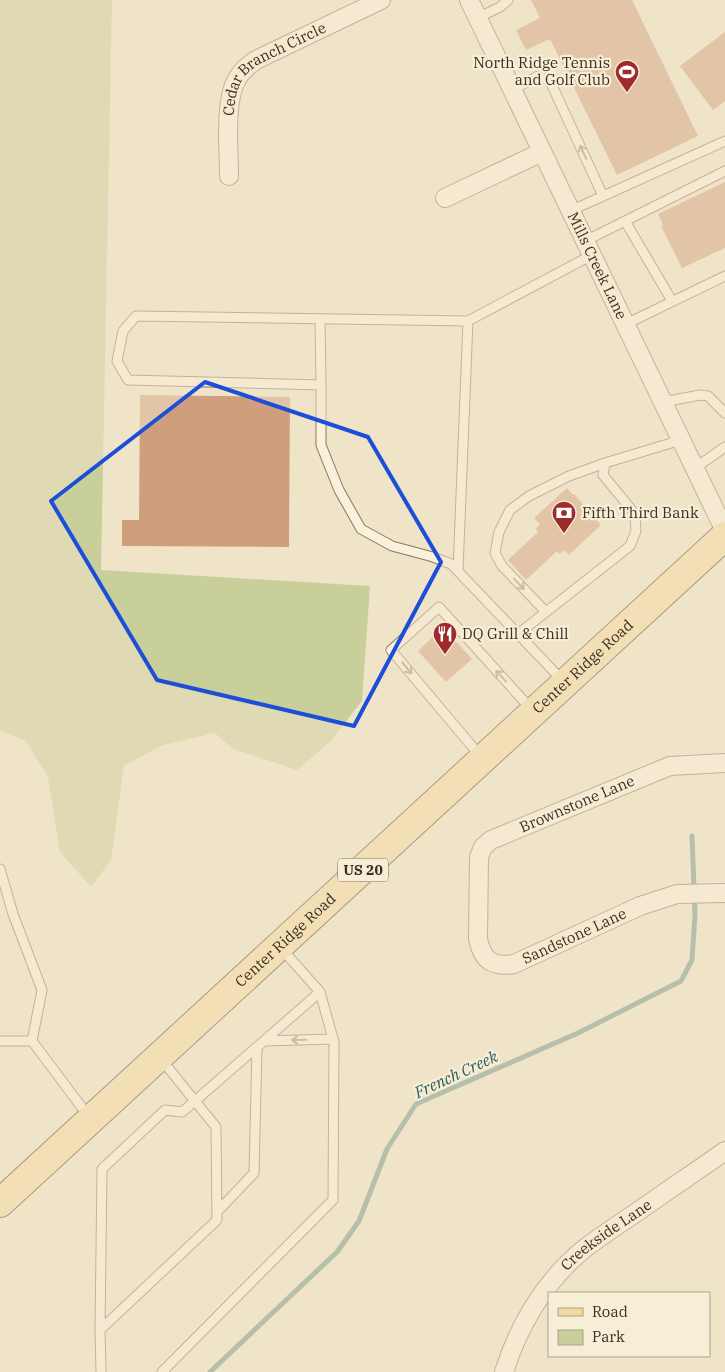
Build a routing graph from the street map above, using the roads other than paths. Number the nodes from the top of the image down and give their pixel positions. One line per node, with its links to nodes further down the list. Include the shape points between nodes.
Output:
1 (381, 0): 9 (street, Cedar Branch Circle, via 256,60 245,69 236,80 229,106)
2 (469, 0): 4 (street, Mills Creek Lane)
3 (508, 0): 4 (lane)
4 (477, 18): 5 (street, Mills Creek Lane)
5 (512, 90): 7 (street, Mills Creek Lane); 10 (lane, one-way to 5, via 550,81 538,76)
6 (725, 140): 10 (lane)
7 (542, 152): 11 (street); 12 (street, Mills Creek Lane)
8 (725, 171): 13 (lane)
9 (229, 176)
10 (603, 196): 12 (lane)
11 (445, 198)
12 (570, 211): 14 (street, Mills Creek Lane)
13 (625, 221): 14 (lane); 16 (lane)
14 (588, 248): 18 (lane); 19 (street, Mills Creek Lane)
15 (725, 276): 16 (lane)
16 (672, 301): 19 (lane)
17 (320, 319): 18 (lane); 20 (lane); 20 (lane, via 136,316 123,331 117,361 128,380)
18 (468, 321): 29 (lane)
19 (626, 324): 21 (street, Mills Creek Lane)
20 (321, 385): 29 (lane, via 321,445 339,490 361,530 392,546 451,564)
21 (663, 402): 22 (lane, via 708,396); 23 (street, Mills Creek Lane)
22 (725, 413)
23 (681, 440): 25 (lane); 26 (street, Mills Creek Lane)
24 (725, 447): 26 (lane)
25 (605, 463): 30 (lane, via 603,475 635,514 636,531 630,546); 30 (lane, one-way to 30, via 529,496 510,510 499,532 495,553 502,566)
26 (695, 468): 27 (street, Mills Creek Lane)
27 (725, 530)
28 (725, 536): 32 (main road, Center Ridge Road / US 20)
29 (458, 571): 31 (lane)
30 (546, 612): 31 (lane)
31 (518, 634): 32 (lane)
32 (565, 683): 33 (main road, Center Ridge Road / US 20)
33 (534, 712): 34 (main road, Center Ridge Road / US 20); 34 (lane, one-way to 34, via 439,607 391,650)
34 (483, 759): 39 (main road, Center Ridge Road / US 20)
35 (725, 763): 38 (street, Brownstone Lane, via 670,766 491,840 482,847 479,857)
36 (0, 869): 43 (lane, via 42,990)
37 (725, 893): 38 (street, Sandstone Lane, via 677,894 640,906 514,964 502,966 481,952)
38 (478, 898)
39 (280, 946): 40 (lane); 46 (main road, Center Ridge Road / US 20)
40 (320, 992): 41 (lane); 44 (lane)
41 (333, 1039): 44 (lane, one-way to 44); 54 (lane, via 333,1200)
42 (0, 1041): 43 (lane)
43 (32, 1041): 48 (lane)
44 (265, 1041): 45 (lane)
45 (257, 1048): 47 (lane); 51 (lane, via 254,1173)
46 (159, 1057): 47 (lane); 48 (main road, Center Ridge Road / US 20)
47 (195, 1102): 51 (lane, via 216,1127); 52 (lane, via 182,1112 165,1110 102,1169)
48 (91, 1119): 50 (main road, Center Ridge Road / US 20)
49 (725, 1151): 55 (street, Creekside Lane, via 599,1238 567,1265 529,1314)
50 (0, 1203)
51 (217, 1212): 52 (lane, via 217,1220)
52 (100, 1330): 53 (lane)
53 (101, 1372)
54 (162, 1372)
55 (504, 1372)

